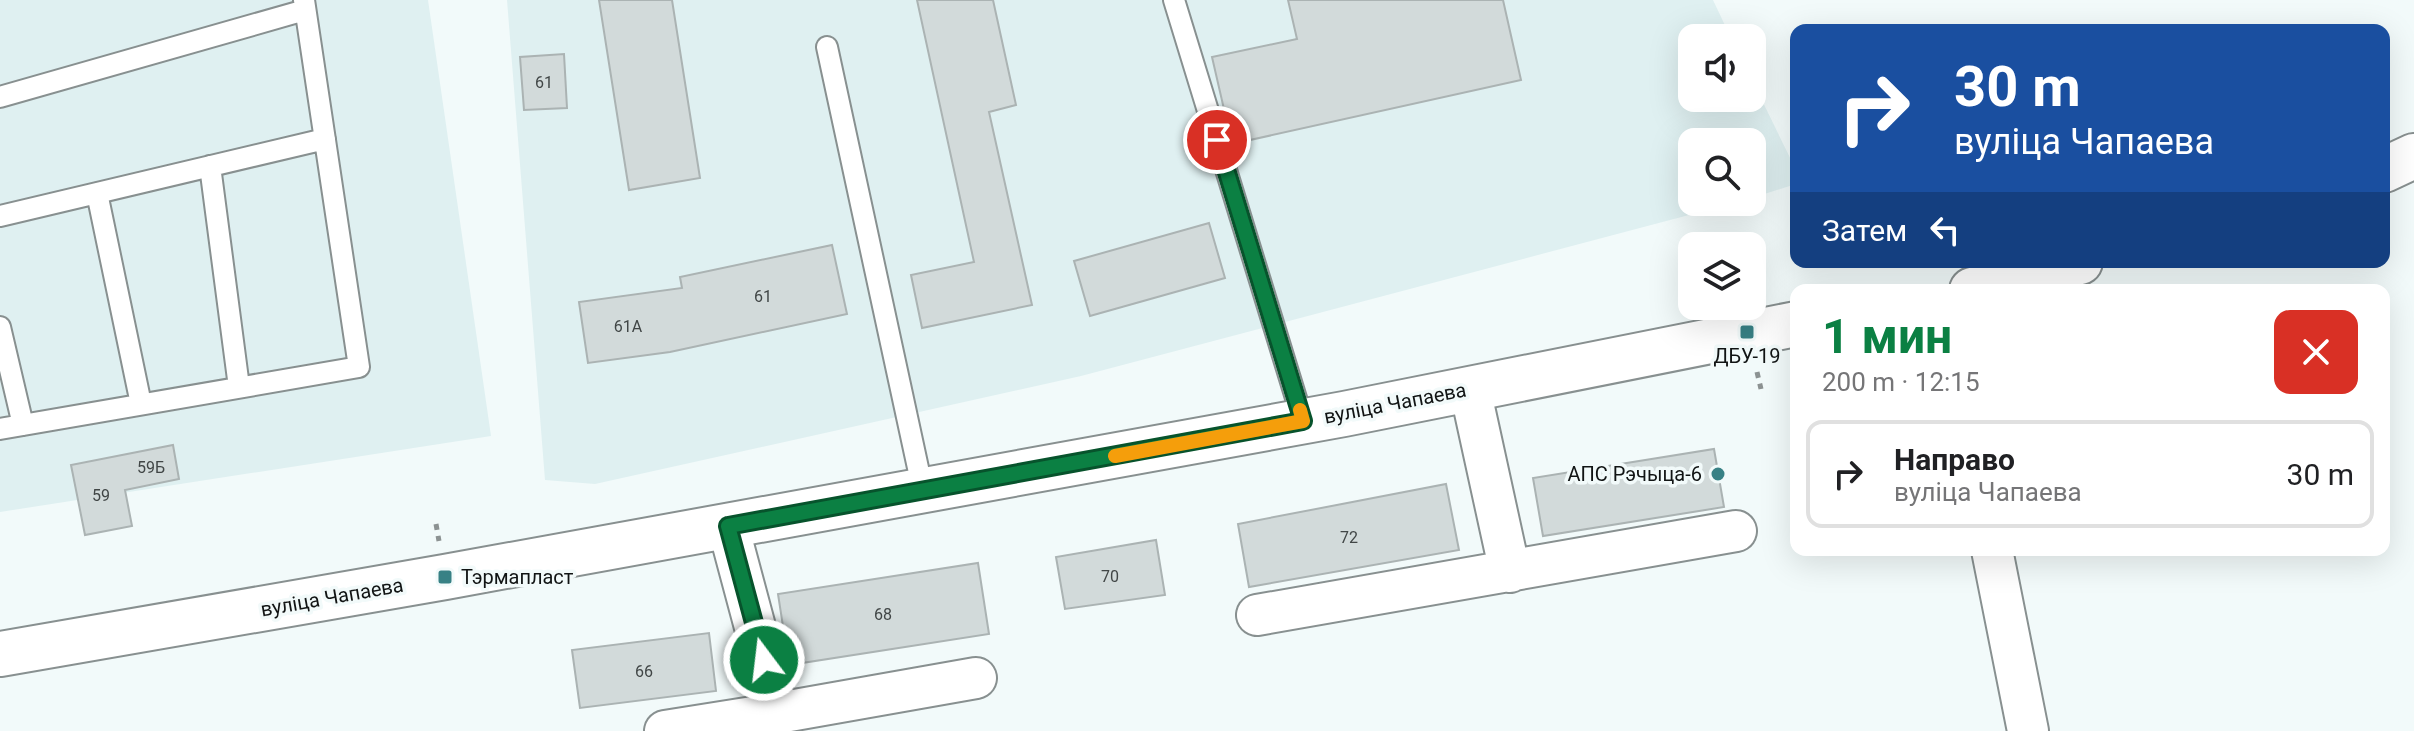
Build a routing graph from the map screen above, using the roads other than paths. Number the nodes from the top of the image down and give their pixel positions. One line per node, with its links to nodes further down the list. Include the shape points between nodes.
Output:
1 (1174, 0): 18 (lane)
2 (304, 5): 4 (lane); 5 (lane)
3 (827, 47): 21 (lane)
4 (0, 97)
5 (325, 139): 7 (lane); 15 (lane, via 359,367)
6 (2414, 156): 8 (main road)
7 (210, 166): 9 (lane); 15 (lane)
8 (2390, 167)
9 (97, 193): 10 (lane); 17 (lane)
10 (0, 216)
11 (2057, 268): 12 (main road)
12 (1995, 284)
13 (1790, 325): 16 (main road, вуліца Чапаева)
14 (0, 327): 19 (lane)
15 (239, 387): 17 (lane)
16 (1470, 389): 18 (main road, вуліца Чапаева); 25 (street)
17 (141, 404): 19 (lane)
18 (1303, 421): 21 (main road, вуліца Чапаева)
19 (23, 425): 20 (lane)
20 (0, 429)
21 (923, 491): 22 (main road, вуліца Чапаева)
22 (728, 526): 27 (main road, вуліца Чапаева); 29 (street)
23 (1736, 531): 25 (street)
24 (1993, 556): 31 (street)
25 (1510, 572): 26 (street)
26 (1257, 615)
27 (0, 654)
28 (976, 678): 29 (street)
29 (778, 713): 30 (street)
30 (665, 731)
31 (2028, 731)

